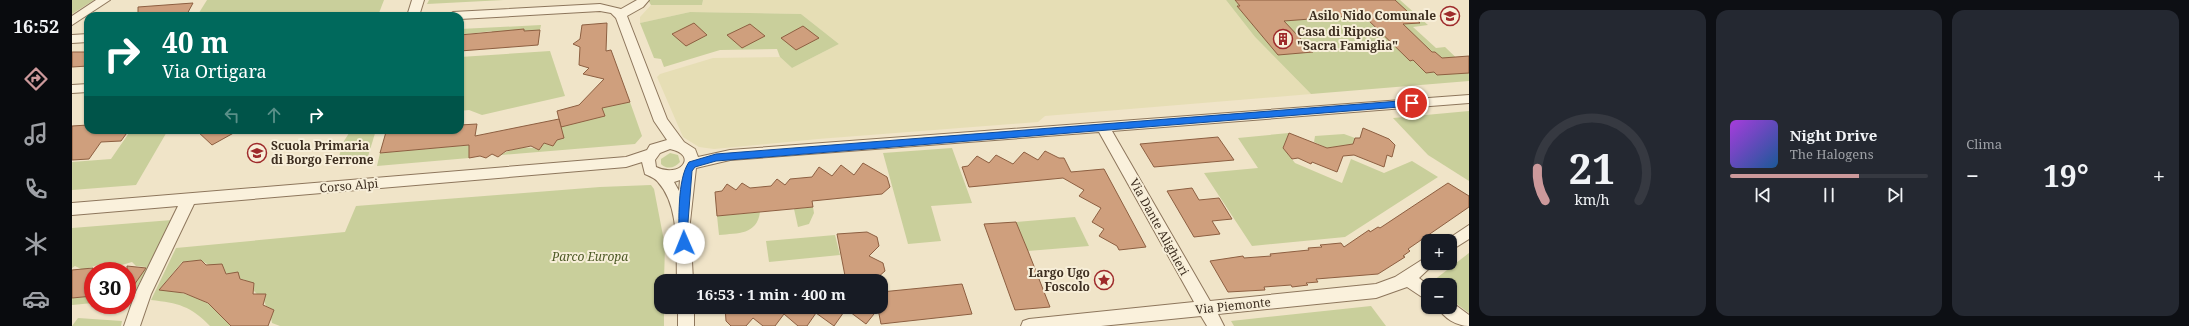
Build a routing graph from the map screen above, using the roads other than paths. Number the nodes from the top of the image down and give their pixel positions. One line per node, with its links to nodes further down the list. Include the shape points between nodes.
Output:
1 (104, 0): 4 (street)
2 (418, 0): 5 (street)
3 (643, 0): 7 (street, via 639,5)
4 (86, 12)
5 (414, 12)
6 (84, 13): 9 (street)
7 (620, 13): 8 (street, via 596,8); 15 (street)
8 (464, 15)
9 (72, 21)
10 (72, 38): 11 (street)
11 (84, 38)
12 (72, 88): 13 (street)
13 (84, 88)
14 (1469, 99): 16 (street)
15 (661, 121): 17 (street); 18 (street)
16 (1103, 127): 20 (street, via 730,155); 31 (street, Via Dante Alighieri)
17 (678, 144): 18 (street); 20 (street)
18 (656, 150): 19 (street, Corso Alpi); 21 (street, via 648,165)
19 (626, 162): 21 (street, Corso Alpi, via 638,164); 22 (street, Corso Alpi)
20 (690, 162): 21 (street, via 676,176); 24 (street)
21 (657, 174): 24 (street, via 674,195)
22 (189, 199): 23 (street, Corso Alpi); 35 (street, via 140,301)
23 (72, 209)
24 (684, 222): 28 (street)
25 (1469, 231): 26 (street)
26 (1457, 240)
27 (1421, 267): 29 (street, Via Piemonte)
28 (685, 274)
29 (1407, 278): 30 (street); 31 (street, Via Piemonte, via 1389,288 1376,291)
30 (1421, 289)
31 (1205, 309): 37 (street, Via Piemonte); 38 (street, Via Dante Alighieri)
32 (686, 314): 36 (street)
33 (1455, 314): 34 (street)
34 (1469, 324)
35 (132, 326)
36 (686, 326)
37 (1029, 326)
38 (1216, 326)

